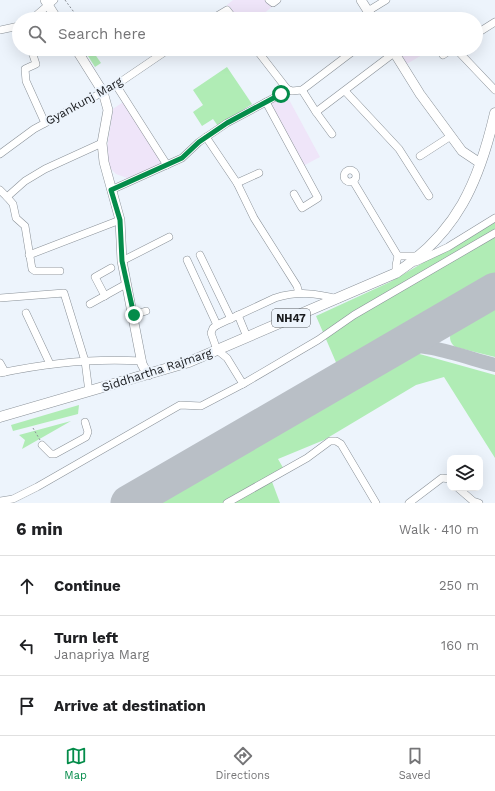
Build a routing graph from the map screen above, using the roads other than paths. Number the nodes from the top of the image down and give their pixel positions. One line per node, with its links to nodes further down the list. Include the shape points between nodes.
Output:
1 (269, 0): 2 (street, via 272,3)
2 (277, 0)
3 (361, 0): 8 (main road)
4 (386, 0): 9 (street)
5 (50, 2): 6 (street); 7 (main road)
6 (39, 12)
7 (54, 12)
8 (369, 12)
9 (374, 12)
10 (495, 22): 13 (street)
11 (12, 27): 12 (street)
12 (0, 30)
13 (483, 30)
14 (33, 56): 31 (street, via 36,64 25,69 26,81)
15 (80, 56): 27 (main road)
16 (158, 56): 22 (street, Gyankunj Marg)
17 (261, 56): 23 (street)
18 (347, 56): 24 (street)
19 (387, 56): 26 (street)
20 (396, 56): 33 (main road)
21 (463, 56): 25 (street)
22 (116, 84): 27 (street, Gyankunj Marg); 39 (street)
23 (287, 89): 24 (street); 28 (street)
24 (302, 90): 29 (street)
25 (495, 90)
26 (345, 91): 29 (street); 46 (street, via 399,149)
27 (103, 92): 31 (street, Gyankunj Marg); 35 (main road, via 108,110)
28 (266, 102): 34 (street); 45 (street, via 318,198 302,208)
29 (316, 112): 32 (street)
30 (495, 113): 38 (highway, Siddhartha Rajmarg / NH47)
31 (45, 123): 36 (street, Gyankunj Marg)
32 (332, 134)
33 (451, 136): 37 (street); 38 (main road, via 462,151)
34 (206, 137): 39 (street, via 182,158); 42 (street)
35 (102, 144): 44 (main road); 47 (street, via 46,169)
36 (0, 154)
37 (420, 156)
38 (480, 162): 55 (highway, Siddhartha Rajmarg / NH47, via 459,212 443,234)
39 (167, 166): 44 (street)
40 (259, 173): 42 (street)
41 (354, 181): 54 (street)
42 (237, 183): 63 (street, via 254,218)
43 (0, 190): 47 (street)
44 (111, 190): 49 (main road)
45 (294, 194)
46 (429, 196)
47 (7, 197): 52 (street, via 13,204 16,218 24,226)
48 (495, 218): 58 (street, via 448,247)
49 (120, 220): 52 (street); 57 (main road)
50 (495, 233): 82 (street, via 354,315 318,340)
51 (169, 237): 57 (street)
52 (29, 255): 60 (street, via 32,269 35,271)
53 (200, 255): 72 (street)
54 (398, 256): 55 (street); 61 (street)
55 (421, 256): 58 (highway, Siddhartha Rajmarg / NH47)
56 (187, 260): 73 (street)
57 (122, 261): 62 (main road)
58 (408, 265): 61 (highway, Siddhartha Rajmarg / NH47)
59 (111, 268): 64 (street, via 95,277)
60 (60, 271)
61 (396, 274): 66 (highway, Siddhartha Rajmarg / NH47)
62 (126, 284): 64 (street); 70 (main road)
63 (299, 293): 66 (street); 71 (street, via 275,298)
64 (105, 296): 67 (street)
65 (0, 298): 76 (street, via 64,293)
66 (338, 299): 74 (highway, Siddhartha Rajmarg / NH47)
67 (90, 304)
68 (146, 311): 70 (street)
69 (26, 313): 79 (street)
70 (134, 315): 77 (main road)
71 (238, 315): 72 (street); 74 (street)
72 (231, 319): 73 (street)
73 (217, 325): 75 (street, via 211,334)
74 (247, 337): 75 (highway, Siddhartha Rajmarg / NH47)
75 (217, 350): 81 (highway, Siddhartha Rajmarg / NH47); 82 (street, via 227,358)
76 (85, 361): 77 (street); 79 (street); 83 (street)
77 (142, 361): 81 (main road)
78 (0, 363): 80 (street)
79 (50, 364): 80 (street)
80 (2, 372)
81 (148, 375): 83 (highway, Siddhartha Rajmarg / NH47)
82 (243, 384): 89 (street, via 201,406 180,405 37,487 13,499)
83 (89, 392): 84 (highway, Siddhartha Rajmarg / NH47)
84 (0, 417)
85 (85, 422): 86 (street, via 88,432 86,437 55,454 51,454)
86 (42, 445)
87 (447, 478): 92 (street, via 442,478)
88 (461, 491): 93 (street)
89 (0, 501)
90 (227, 503): 91 (street, via 307,458 330,441 341,444)
91 (376, 503)
92 (408, 503)
93 (479, 503)

